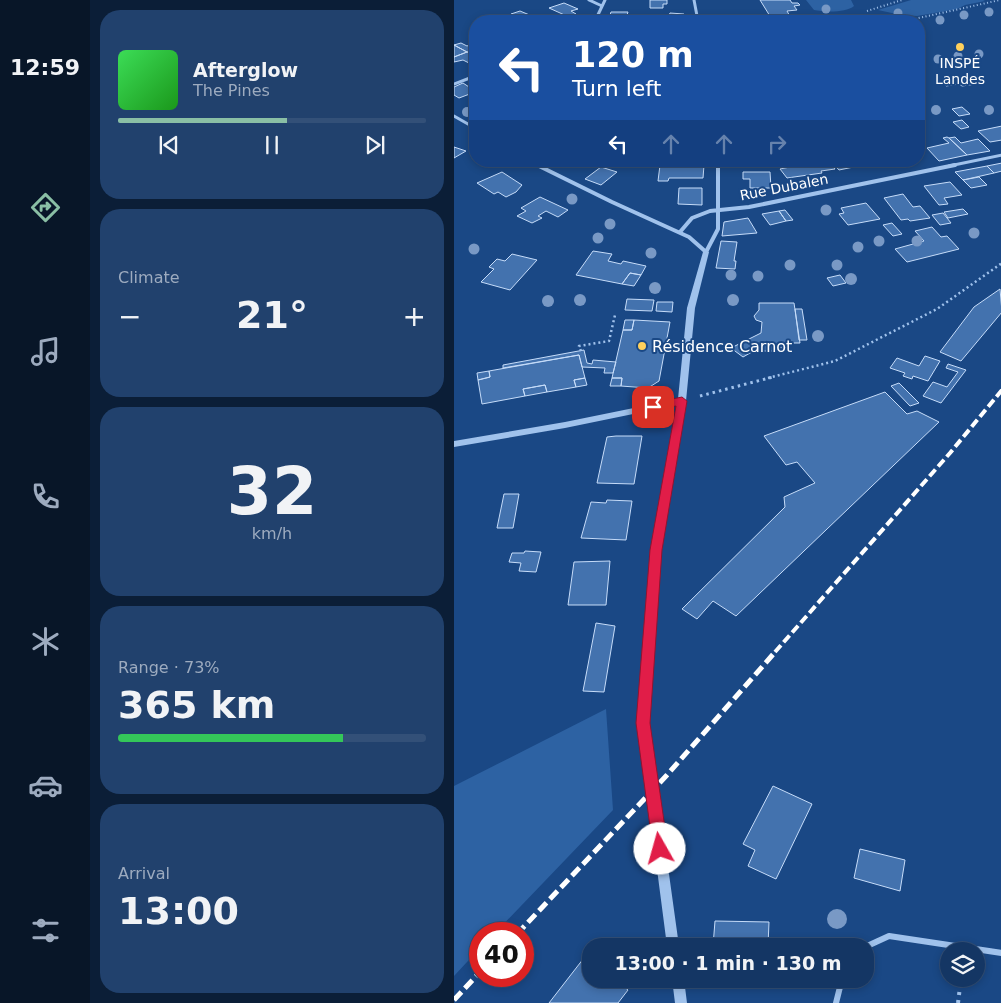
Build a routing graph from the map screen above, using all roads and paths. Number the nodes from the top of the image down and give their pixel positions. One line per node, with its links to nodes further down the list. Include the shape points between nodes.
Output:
1 (589, 0): 6 (street)
2 (605, 0): 6 (street)
3 (694, 0): 9 (street)
4 (902, 0): 7 (path)
5 (1000, 0): 10 (path)
6 (602, 6): 8 (street)
7 (867, 11)
8 (598, 15)
9 (697, 15)
10 (925, 17)
11 (469, 78): 12 (street)
12 (454, 84)
13 (454, 116): 14 (street)
14 (469, 125)
15 (1001, 155): 18 (street, Rue Dubalen, via 749,207)
16 (542, 167): 19 (street)
17 (718, 167): 18 (street)
18 (718, 210): 19 (street, Rue Dubalen, via 690,218); 20 (street, via 718,229)
19 (680, 232): 20 (street)
20 (706, 252): 24 (street, via 691,308)
21 (1001, 263): 24 (path, via 937,309 835,360)
22 (615, 316): 23 (path, via 609,341 580,346)
23 (581, 350)
24 (682, 401): 25 (street); 26 (street)
25 (678, 422): 27 (street, via 656,550 643,723)
26 (454, 444)
27 (672, 938)
28 (874, 942): 29 (street, via 889,936)
29 (1001, 953)
30 (959, 987): 35 (path)
31 (679, 988): 33 (street)
32 (838, 988): 34 (street)
33 (681, 1003)
34 (836, 1003)
35 (958, 1003)

